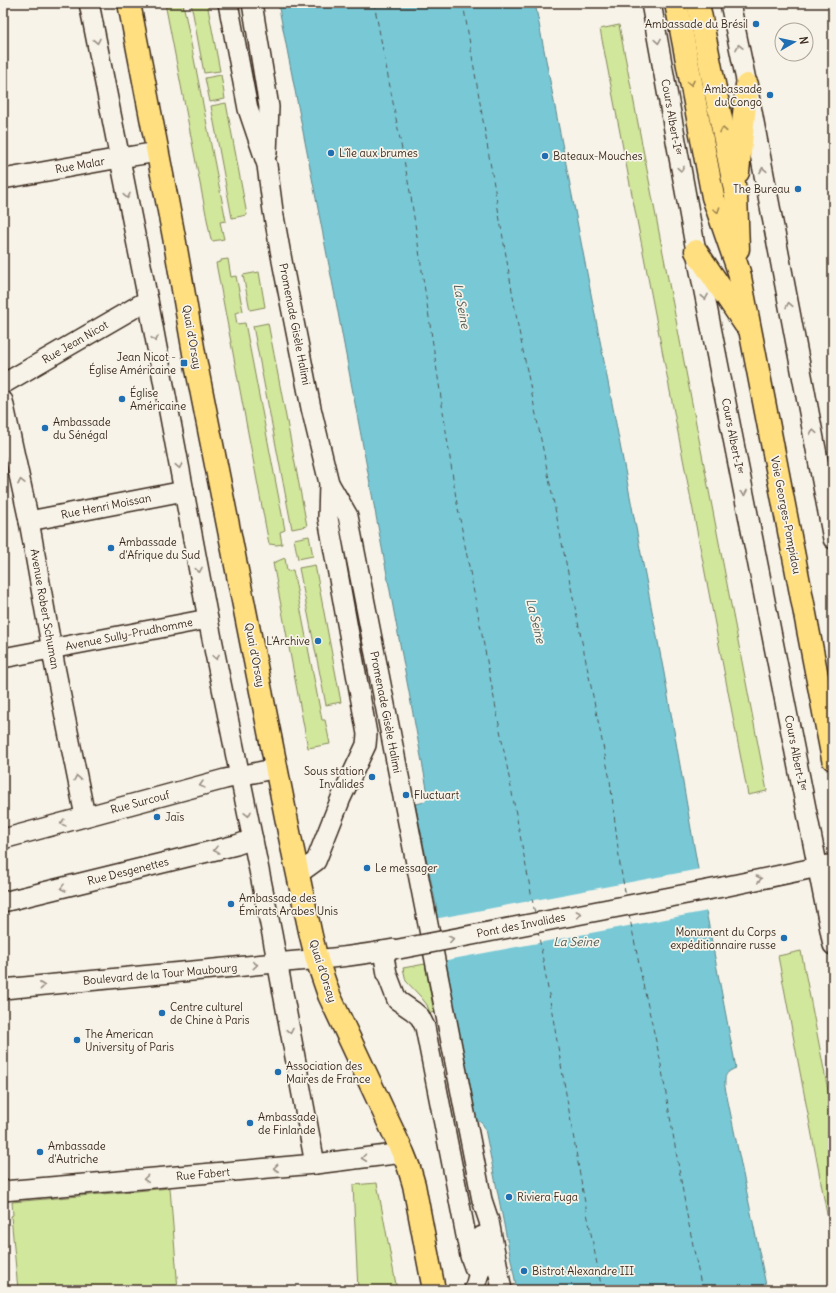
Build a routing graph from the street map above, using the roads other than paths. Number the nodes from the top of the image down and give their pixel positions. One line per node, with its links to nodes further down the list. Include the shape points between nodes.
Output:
1 (90, 3): 11 (street, one-way to 11)
2 (129, 3): 10 (main road, Quai d'Orsay)
3 (228, 3): 12 (street, Promenade Gisèle Halimi, via 248,109)
4 (252, 3): 12 (street, Promenade Gisèle Halimi, via 269,107)
5 (651, 3): 15 (street, Cours Albert-Iᵉʳ, one-way to 15)
6 (676, 3): 16 (main road, Voie Georges-Pompidou, one-way to 16, via 713,197)
7 (698, 3): 14 (main road, Voie Georges-Pompidou, one-way to 7)
8 (730, 3): 9 (street, one-way to 8)
9 (747, 85): 14 (main road); 21 (street, one-way to 9)
10 (158, 152): 11 (street, Rue Malar); 30 (main road, Quai d'Orsay, via 195,359)
11 (120, 158): 13 (street, Rue Malar); 17 (street, one-way to 17)
12 (267, 165): 22 (street, Promenade Gisèle Halimi, via 286,281)
13 (3, 179)
14 (736, 195): 16 (main road, Voie Georges-Pompidou)
15 (696, 251): 18 (main road); 35 (street, Cours Albert-Iᵉʳ, one-way to 35)
16 (739, 272): 18 (main road, Voie Georges-Pompidou)
17 (148, 300): 19 (street, Rue Jean Nicot); 23 (street, one-way to 23)
18 (751, 333): 29 (main road, Voie Georges-Pompidou)
19 (3, 384)
20 (3, 401): 24 (street, Avenue Robert Schuman, one-way to 20)
21 (826, 462): 25 (street)
22 (329, 483): 36 (street, Promenade Gisèle Halimi, via 328,518 367,734 366,745 341,798 316,862); 46 (street, Promenade Gisèle Halimi, via 348,516)
23 (184, 490): 24 (street, Rue Henri Moissan); 26 (street, one-way to 26)
24 (29, 521): 27 (street, Avenue Robert Schuman)
25 (833, 539)
26 (208, 619): 27 (street, Avenue Sully-Prudhomme); 31 (street, one-way to 31)
27 (52, 649): 28 (street, Avenue Sully-Prudhomme); 32 (street, Avenue Robert Schuman, one-way to 27)
28 (3, 658)
29 (833, 759)
30 (277, 768): 31 (street, Rue Surcouf); 36 (main road, Quai d'Orsay)
31 (240, 776): 32 (street, Rue Surcouf, one-way to 32); 34 (street, one-way to 34)
32 (85, 816): 33 (street, Rue Surcouf, one-way to 33)
33 (3, 839)
34 (253, 839): 37 (street, Rue Desgenettes, one-way to 37); 41 (street)
35 (826, 866): 38 (street, Cours Albert-Iᵉʳ); 39 (street, Pont des Invalides, one-way to 35, bridge)
36 (298, 874): 40 (main road, Quai d'Orsay)
37 (3, 902)
38 (833, 945)
39 (391, 950): 40 (street, Pont des Invalides); 47 (street, via 387,974 397,1000 420,1017 425,1026)
40 (317, 960): 41 (street, Boulevard de la Tour Maubourg); 43 (main road, Quai d'Orsay, via 332,1001)
41 (277, 963): 42 (street, Boulevard de la Tour Maubourg, one-way to 41); 44 (street, one-way to 44)
42 (3, 989)
43 (403, 1153): 44 (street, Rue Fabert, one-way to 44); 48 (main road, Quai d'Orsay, via 414,1185)
44 (315, 1164): 45 (street, Rue Fabert, one-way to 45)
45 (3, 1191)
46 (482, 1200): 47 (street, via 480,1224 484,1257); 49 (street, via 489,1221)
47 (476, 1282)
48 (434, 1290)
49 (502, 1290)

